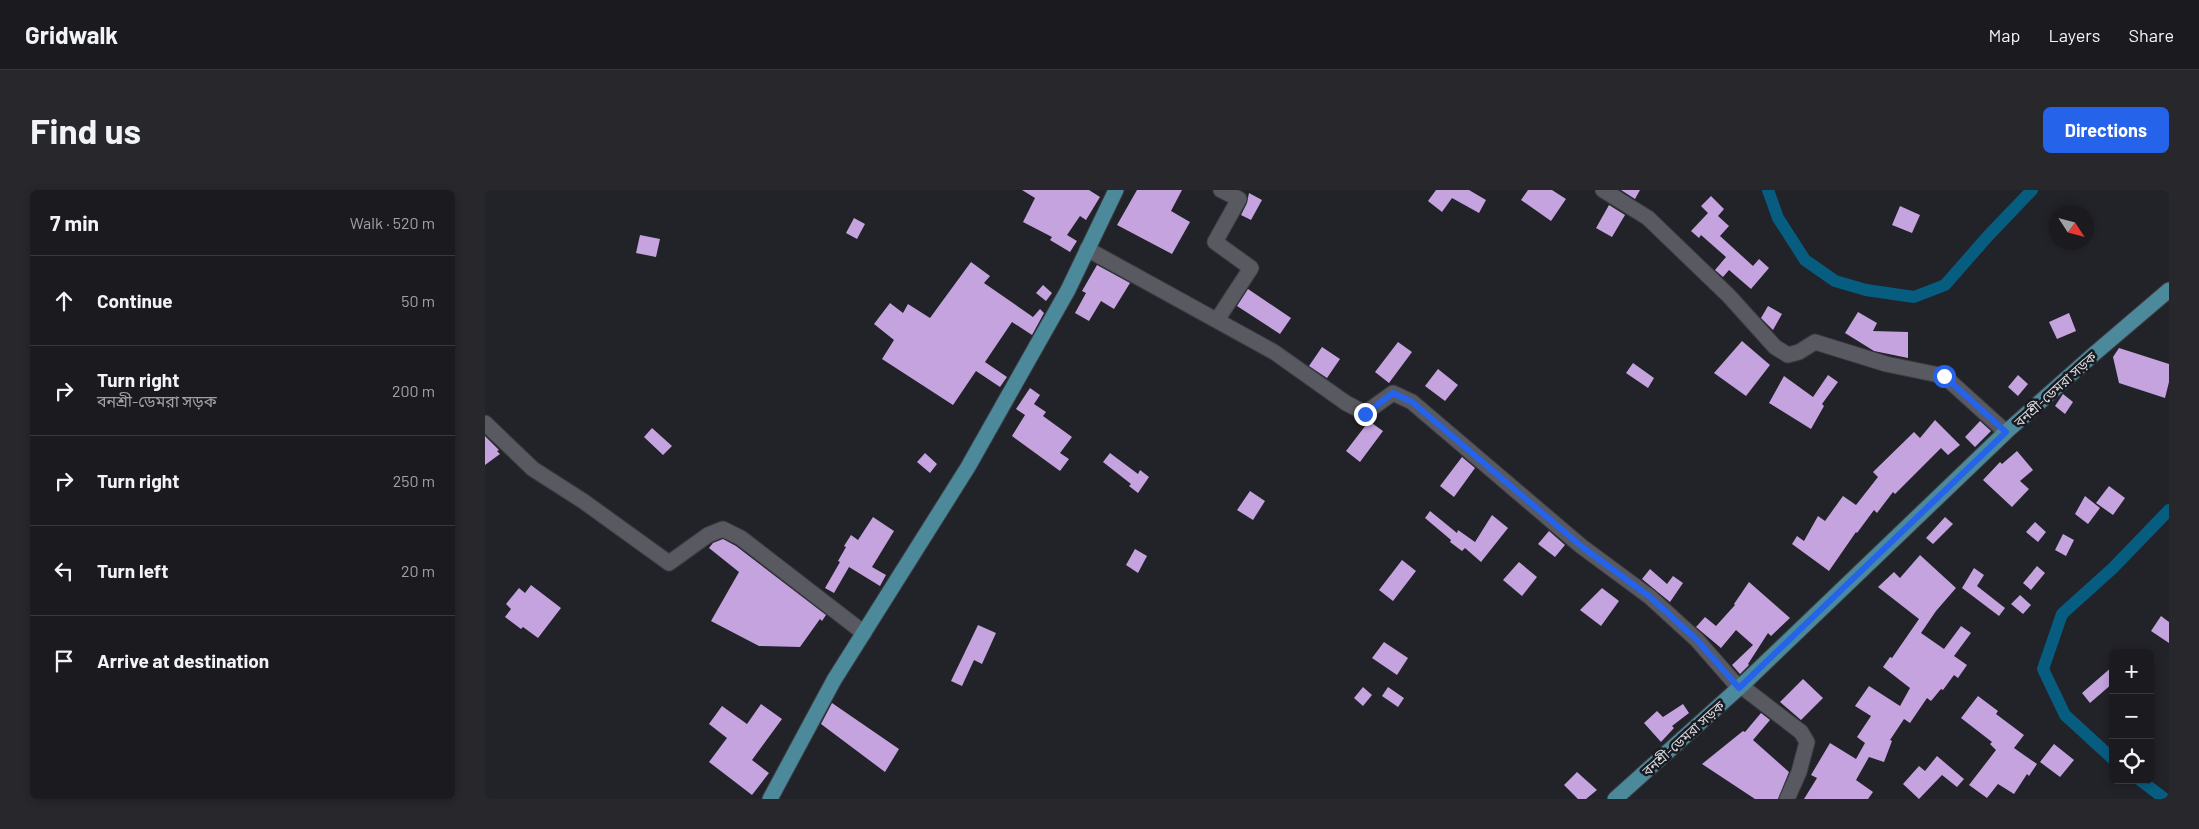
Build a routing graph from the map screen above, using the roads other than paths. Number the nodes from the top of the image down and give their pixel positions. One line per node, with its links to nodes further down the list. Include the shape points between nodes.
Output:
1 (1117, 190): 4 (main road)
2 (1221, 190): 6 (street, via 1239,199 1215,242 1251,268)
3 (1603, 190): 8 (street, via 1648,218 1729,296 1775,347 1788,355 1815,342 1886,364 1944,376)
4 (1087, 249): 6 (street); 9 (main road, via 1068,290 968,467)
5 (2169, 290): 8 (main road, বনশ্রী-ডেমরা সড়ক)
6 (1217, 320): 10 (street, via 1274,352 1365,414 1393,393 1412,402 1581,546 1650,597 1697,640)
7 (485, 423): 9 (street, via 533,469 669,563 708,535 723,529 741,538)
8 (2006, 432): 10 (main road, বনশ্রী-ডেমরা সড়ক)
9 (863, 633): 11 (main road)
10 (1740, 687): 12 (main road, বনশ্রী-ডেমরা সড়ক); 13 (street, via 1801,732 1807,742)
11 (770, 799)
12 (1615, 799)
13 (1787, 799)

